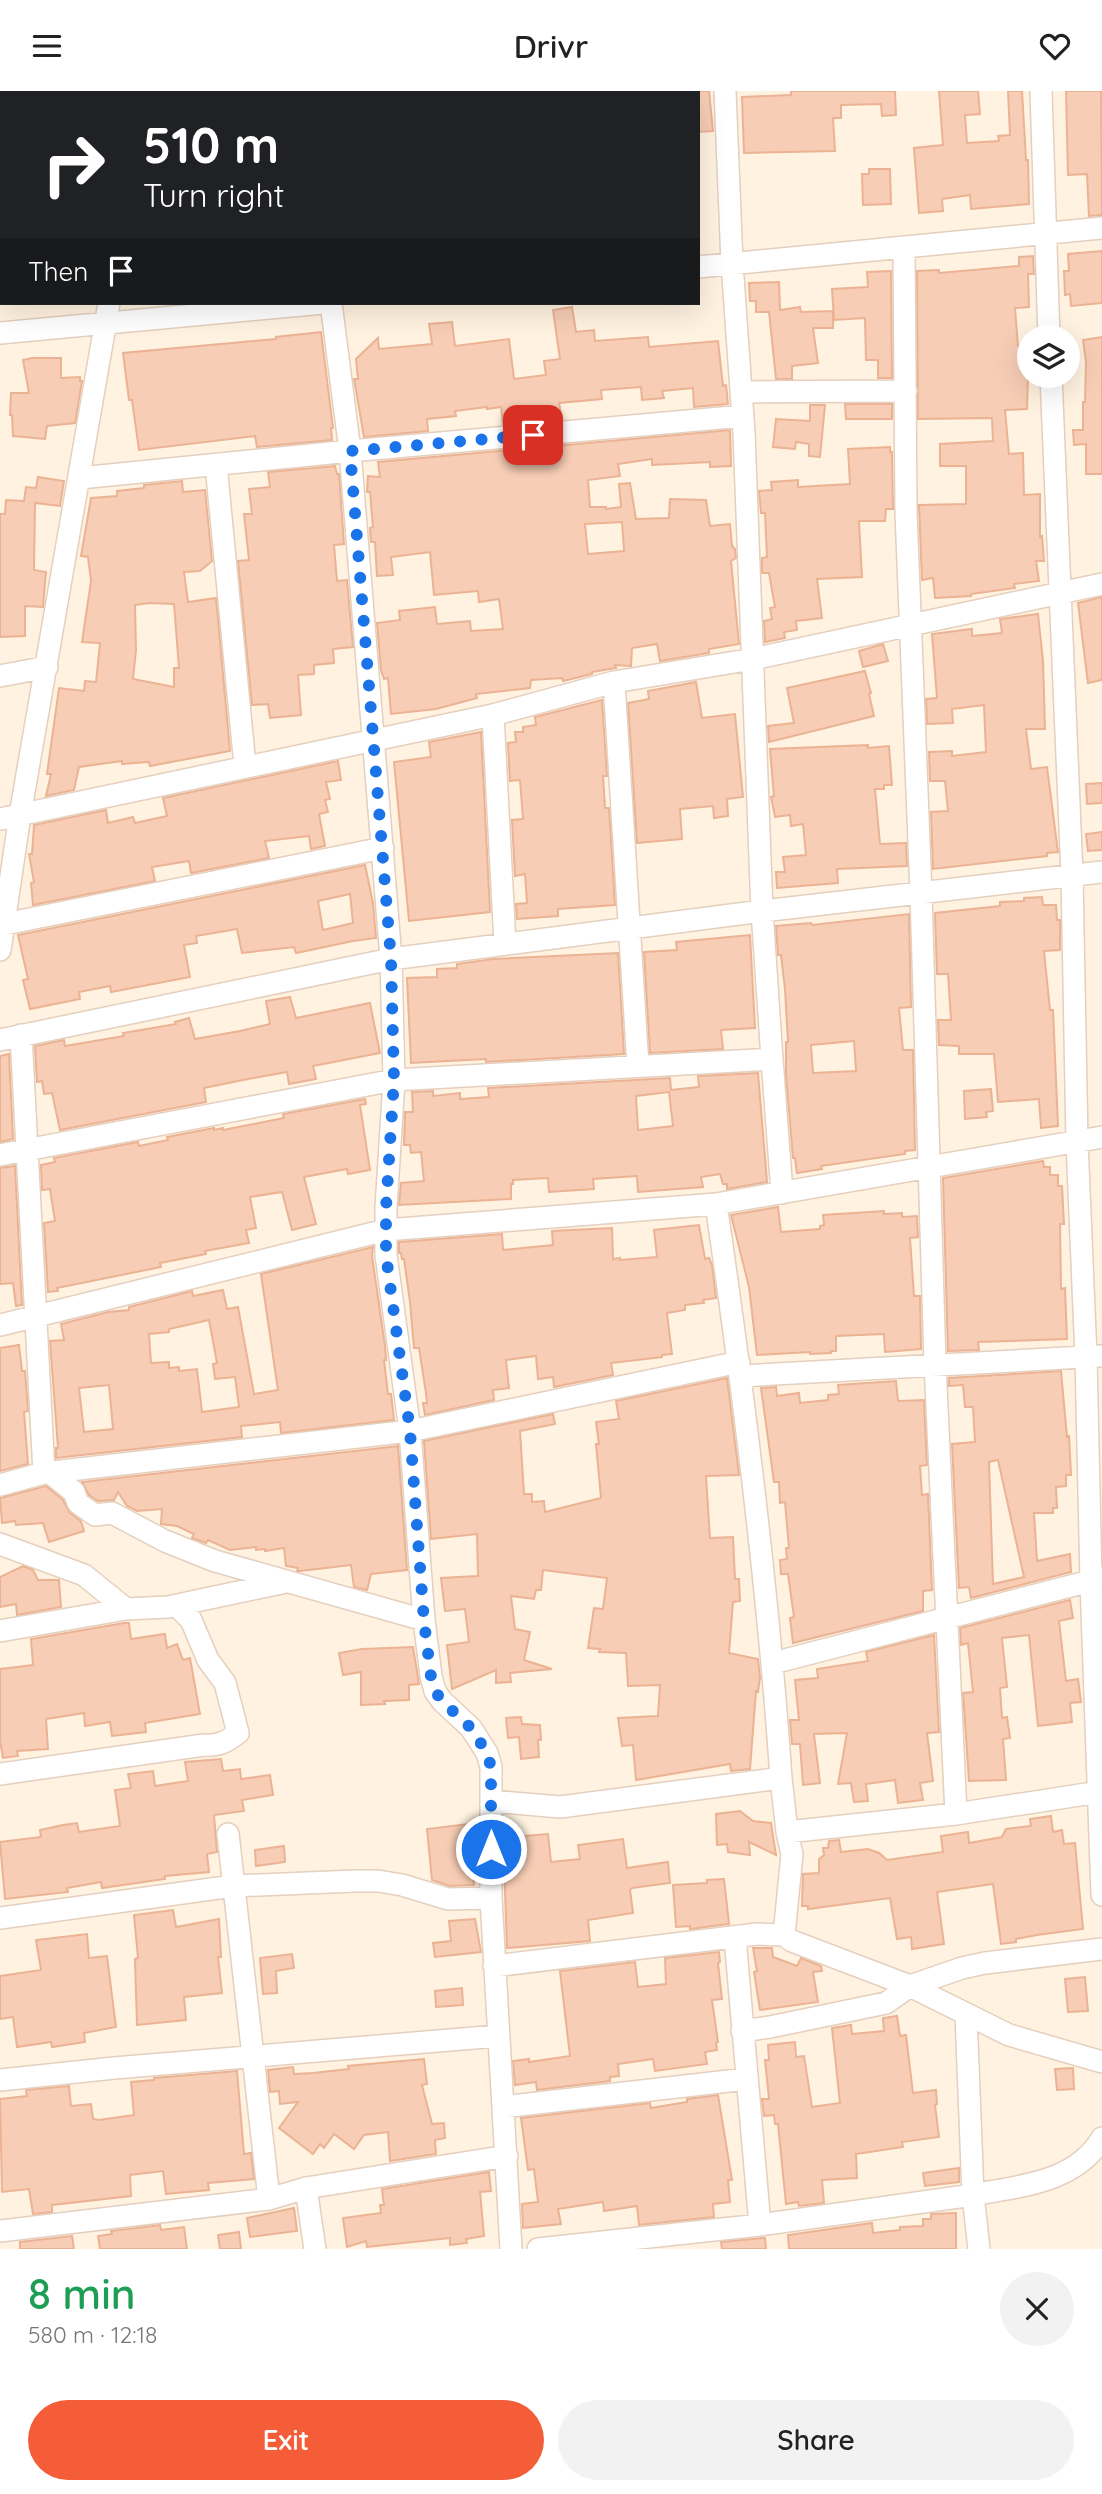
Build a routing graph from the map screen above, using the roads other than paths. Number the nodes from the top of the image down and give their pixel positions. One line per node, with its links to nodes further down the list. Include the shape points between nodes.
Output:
1 (725, 91): 6 (street)
2 (1041, 91): 4 (street)
3 (1102, 228): 4 (street)
4 (1045, 234): 5 (street); 11 (street)
5 (904, 247): 6 (street); 14 (street)
6 (732, 263): 7 (street); 15 (street)
7 (700, 267)
8 (279, 305): 10 (street)
9 (331, 305): 17 (street)
10 (108, 312): 12 (street); 19 (street)
11 (1048, 325)
12 (0, 333)
13 (1051, 388): 21 (street)
14 (906, 391): 15 (street); 22 (street)
15 (741, 392): 16 (street)
16 (743, 416): 17 (street); 23 (street)
17 (350, 451): 18 (street); 28 (street)
18 (216, 465): 19 (street); 29 (street)
19 (80, 478): 24 (street)
20 (1102, 584): 21 (street)
21 (1059, 593): 22 (street); 33 (street)
22 (911, 624): 23 (street); 34 (street)
23 (753, 659): 26 (street); 35 (street)
24 (47, 667): 25 (street); 30 (street)
25 (0, 676)
26 (614, 682): 27 (street); 37 (street)
27 (493, 715): 28 (street); 38 (street)
28 (374, 740): 29 (street); 31 (street)
29 (245, 766): 30 (street)
30 (10, 817): 36 (street)
31 (383, 848): 36 (street); 40 (street)
32 (1102, 872): 33 (street)
33 (1073, 875): 34 (street); 47 (street)
34 (921, 893): 35 (street); 50 (street)
35 (762, 911): 37 (street); 43 (street)
36 (2, 925): 39 (street)
37 (631, 928): 38 (street); 44 (street)
38 (505, 944): 40 (street)
39 (0, 950)
40 (391, 959): 41 (street); 45 (street)
41 (21, 1035): 42 (street); 48 (street)
42 (0, 1040)
43 (772, 1059): 44 (street); 51 (street)
44 (638, 1066): 45 (street)
45 (394, 1080): 48 (street); 53 (street)
46 (1102, 1137): 47 (street)
47 (1077, 1142): 50 (street); 56 (street)
48 (26, 1149): 49 (street); 54 (street)
49 (0, 1155)
50 (931, 1168): 51 (street); 57 (street)
51 (782, 1193): 52 (street)
52 (716, 1204): 53 (street); 58 (street)
53 (386, 1230): 54 (street); 59 (street)
54 (35, 1316): 55 (street); 60 (street)
55 (0, 1325)
56 (1094, 1356): 57 (street); 63 (street)
57 (935, 1364): 58 (street); 67 (street)
58 (740, 1369): 59 (street); 70 (street)
59 (410, 1431): 60 (street); 68 (street)
60 (46, 1472): 61 (street); 64 (street, via 95,1515 112,1513 191,1552)
61 (0, 1485)
62 (0, 1544): 66 (street, via 84,1575)
63 (1096, 1579): 67 (street); 71 (street)
64 (289, 1582): 65 (street); 68 (street)
65 (177, 1605): 66 (street); 72 (street, via 191,1619 208,1660 225,1683 238,1733 213,1746)
66 (125, 1609): 69 (street)
67 (946, 1620): 70 (street); 76 (street)
68 (424, 1621): 75 (street, via 435,1691 471,1728 487,1753)
69 (0, 1631)
70 (773, 1663): 73 (street)
71 (1099, 1710): 74 (street)
72 (0, 1774)
73 (781, 1778): 75 (street, via 561,1807); 77 (street)
74 (1099, 1792): 76 (street); 80 (street)
75 (491, 1801): 81 (street)
76 (956, 1814): 77 (street)
77 (787, 1832): 83 (street, via 792,1854)
78 (228, 1834): 79 (street)
79 (233, 1886): 81 (street, via 378,1881 447,1899); 82 (street); 91 (street)
80 (1102, 1895)
81 (491, 1898): 86 (street)
82 (0, 1918)
83 (785, 1935): 84 (street); 87 (street)
84 (735, 1938): 86 (street); 89 (street)
85 (1102, 1949): 87 (street, via 985,1963)
86 (494, 1966): 90 (street)
87 (910, 1986): 88 (street); 89 (street, via 886,2003)
88 (966, 2014): 92 (street, via 1009,2035); 99 (street)
89 (742, 2031): 93 (street)
90 (498, 2035): 91 (street); 95 (street)
91 (251, 2056): 94 (street); 100 (street)
92 (1102, 2062)
93 (746, 2079): 95 (street); 101 (street)
94 (0, 2080)
95 (503, 2107): 97 (street)
96 (1102, 2138): 99 (street, via 1094,2152 1073,2169 1046,2180)
97 (507, 2156): 98 (street); 105 (street)
98 (306, 2187): 100 (street); 104 (street)
99 (973, 2195): 101 (street); 107 (street)
100 (268, 2199): 102 (street)
101 (760, 2225): 103 (street)
102 (0, 2231)
103 (675, 2242): 106 (street)
104 (315, 2249)
105 (511, 2249)
106 (538, 2249)
107 (979, 2249)

